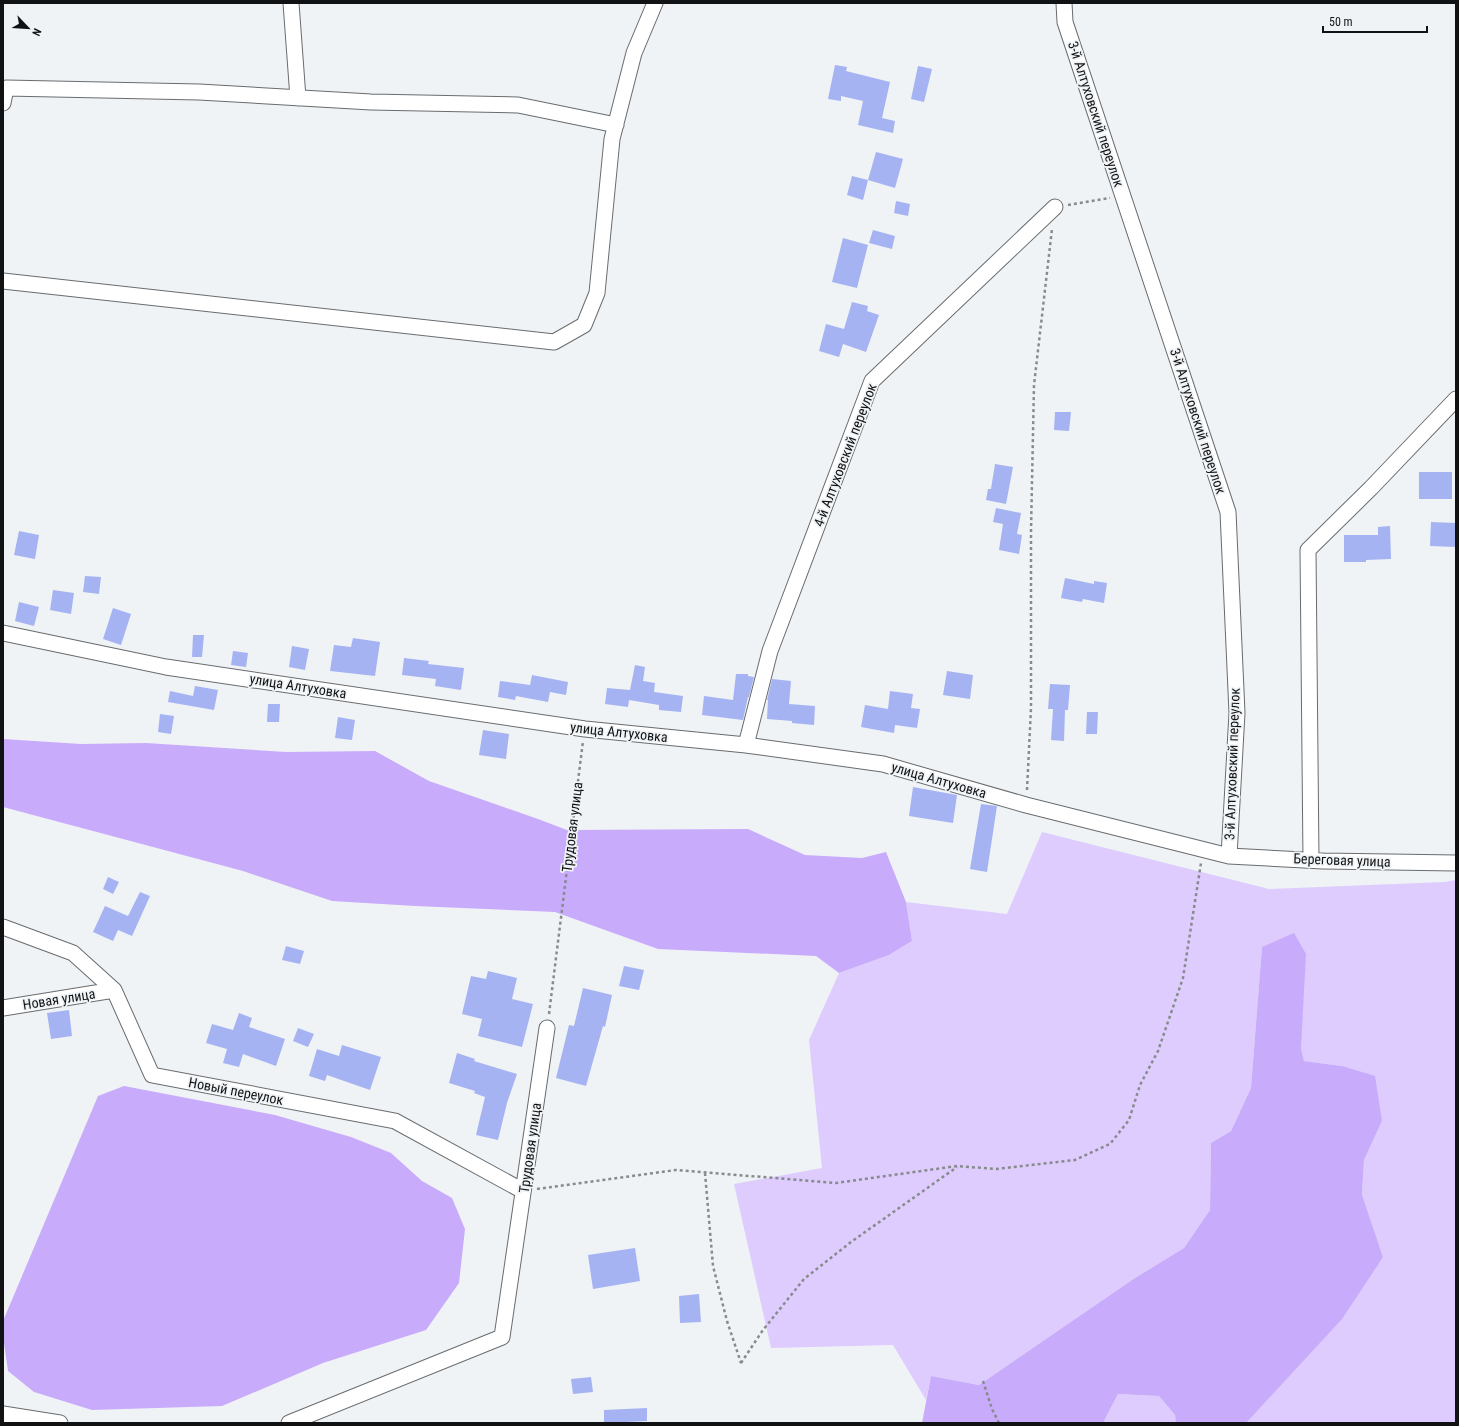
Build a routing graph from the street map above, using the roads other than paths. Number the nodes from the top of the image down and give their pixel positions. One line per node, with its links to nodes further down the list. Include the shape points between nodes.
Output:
1 (291, 3): 4 (street)
2 (655, 3): 6 (street, via 634,53)
3 (1064, 3): 12 (street, 3-й Алтуховский переулок, via 1065,22 1228,512 1237,713)
4 (298, 98): 5 (street, via 199,92 6,88); 6 (street, via 518,105)
5 (3, 103)
6 (616, 125): 8 (street, via 612,139 597,293 584,325 554,342)
7 (1055, 207): 11 (street, 4-й Алтуховский переулок, via 872,381 770,651)
8 (3, 280)
9 (1456, 399): 13 (street, via 1308,550)
10 (3, 633): 11 (street, улица Алтуховка, via 166,667 585,729)
11 (746, 745): 12 (street, улица Алтуховка, via 883,764 1026,805)
12 (1229, 856): 13 (street, Береговая улица)
13 (1311, 860): 14 (street, Береговая улица)
14 (1456, 863)
15 (3, 927): 16 (street, Новый переулок, via 73,952)
16 (114, 990): 17 (street, Новая улица); 19 (street, Новый переулок, via 152,1075 395,1121)
17 (3, 1008)
18 (547, 1028): 19 (street, Трудовая улица)
19 (523, 1191): 22 (street, Трудовая улица, via 502,1337)
20 (3, 1414): 21 (street)
21 (60, 1423)
22 (289, 1423)

